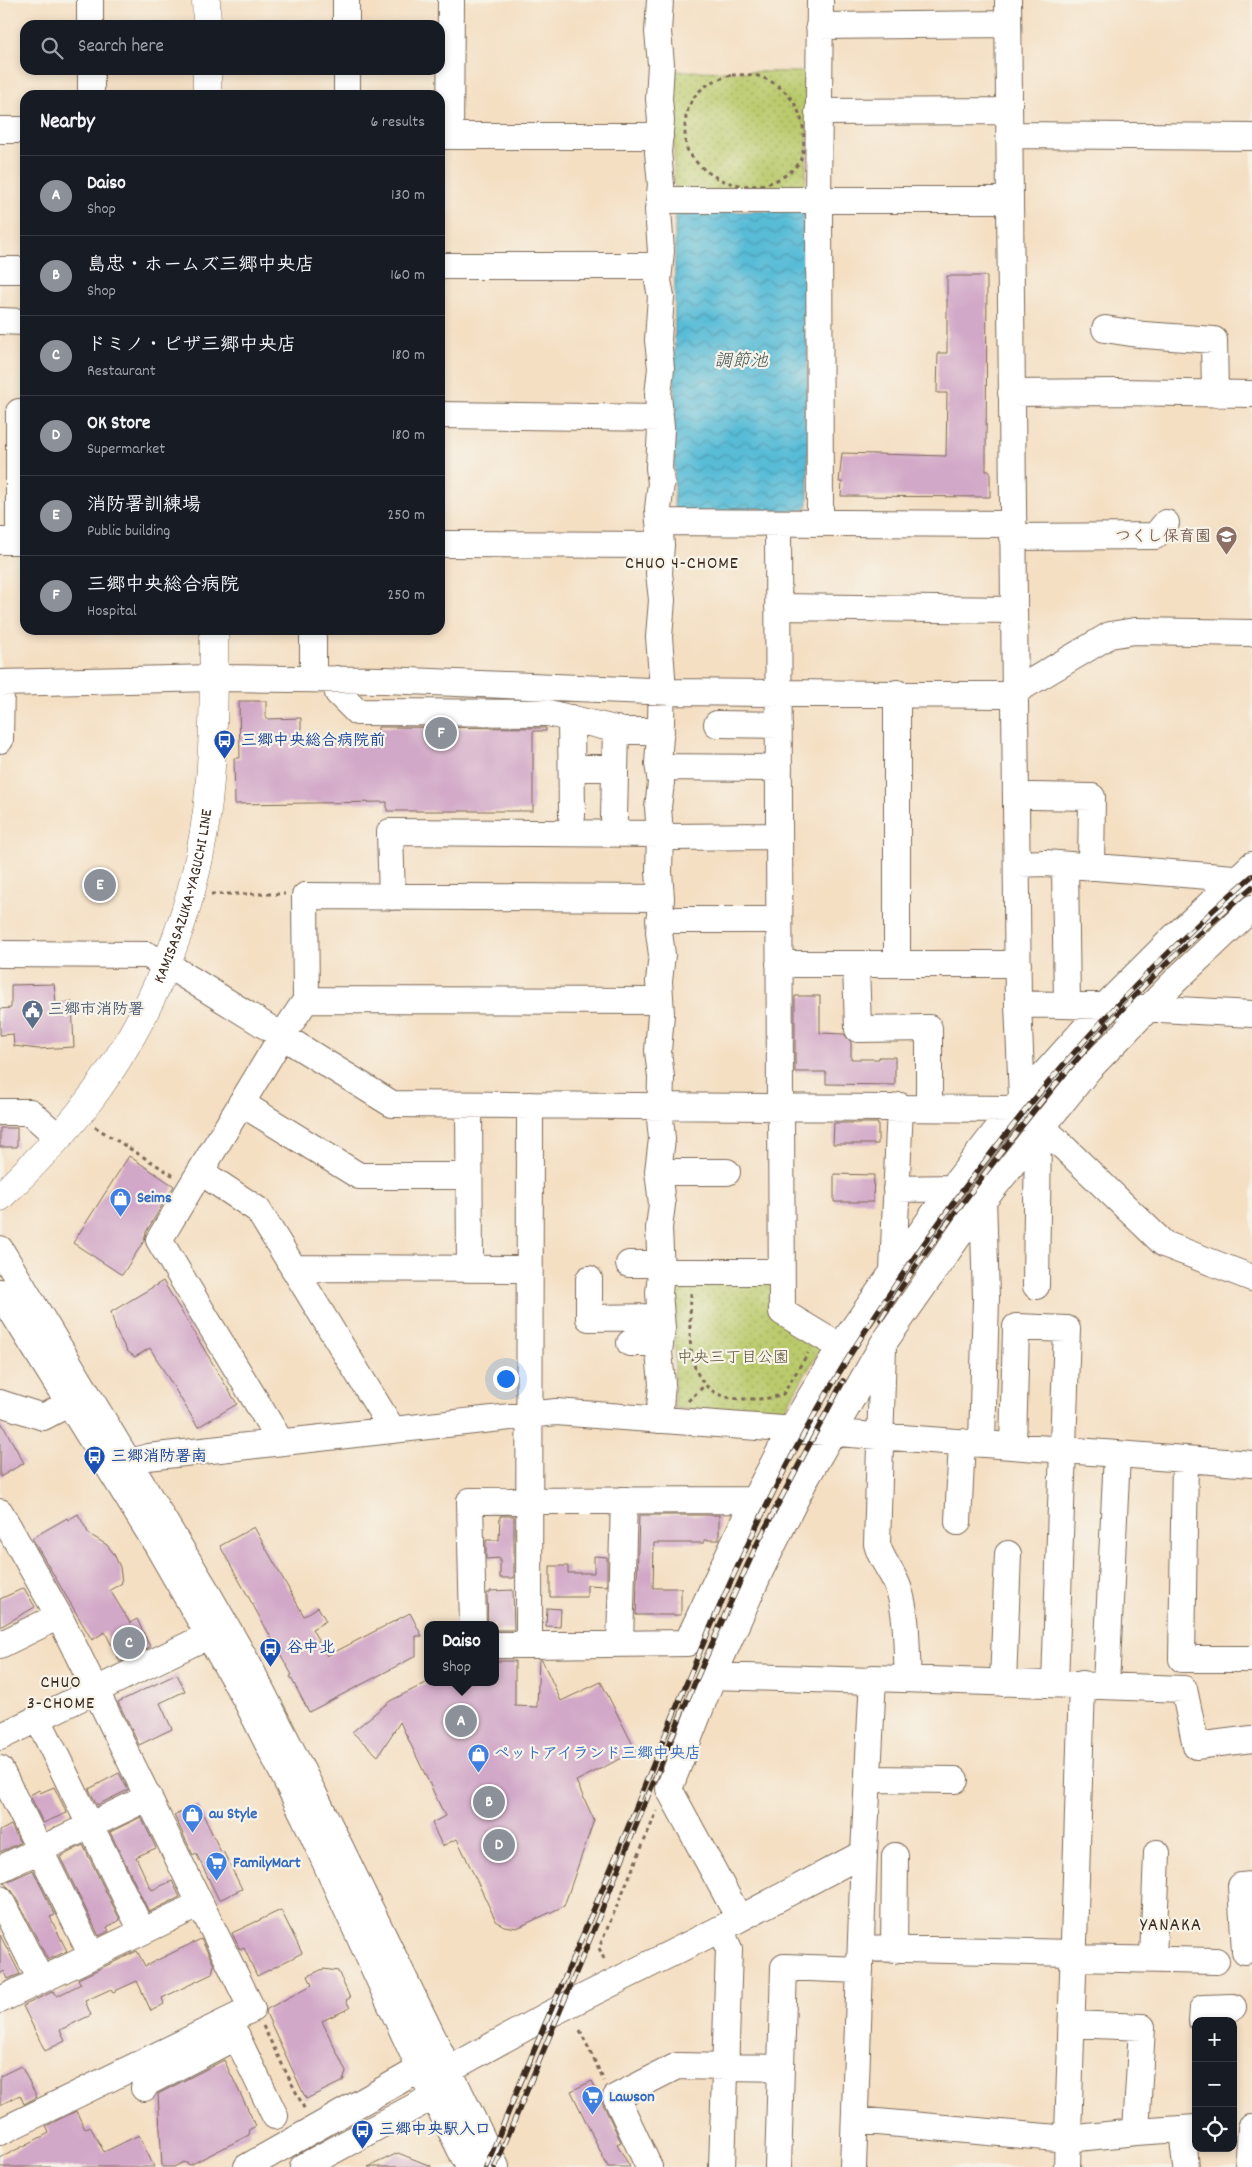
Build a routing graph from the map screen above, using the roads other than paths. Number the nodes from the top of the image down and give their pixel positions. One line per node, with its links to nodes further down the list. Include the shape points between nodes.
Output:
1 (90, 0): 8 (street)
2 (206, 0): 9 (main road)
3 (346, 0): 10 (street)
4 (451, 0): 22 (street)
5 (660, 0): 23 (street)
6 (820, 0): 11 (street)
7 (1008, 12): 11 (street); 19 (street)
8 (90, 20)
9 (206, 20)
10 (346, 20)
11 (819, 26): 18 (street)
12 (90, 75): 15 (street)
13 (207, 75): 16 (main road)
14 (347, 75): 17 (street)
15 (90, 90)
16 (207, 90)
17 (347, 90)
18 (818, 112): 19 (street); 26 (street)
19 (1009, 123): 24 (street); 27 (street)
20 (0, 130): 21 (street)
21 (20, 130)
22 (445, 136): 23 (street)
23 (660, 136): 25 (street)
24 (1252, 137)
25 (660, 200): 26 (street); 29 (street)
26 (819, 200): 27 (street); 43 (street)
27 (1009, 200): 35 (street)
28 (445, 266): 29 (street)
29 (660, 266): 40 (street)
30 (0, 270): 31 (street)
31 (20, 270)
32 (0, 322): 33 (street)
33 (20, 322)
34 (1105, 329): 36 (street, via 1214,340)
35 (1012, 393): 36 (street); 45 (street)
36 (1215, 394): 37 (street)
37 (1252, 394)
38 (15, 412): 41 (street)
39 (445, 415): 40 (street)
40 (660, 418): 46 (street)
41 (9, 454): 47 (street, via 19,541)
42 (778, 523): 43 (street); 46 (street); 49 (street)
43 (820, 523): 45 (street)
44 (1166, 523): 45 (street, via 1156,536)
45 (1012, 530): 50 (street)
46 (660, 534): 48 (street); 57 (street)
47 (0, 541)
48 (445, 544)
49 (778, 607): 50 (street); 58 (street)
50 (1013, 610): 59 (street)
51 (1252, 633): 59 (street, via 1135,631 1110,635)
52 (214, 635): 54 (main road, KAMISASAZUKA-YAGUCHI LINE)
53 (314, 635): 55 (street)
54 (214, 678): 55 (street); 56 (street); 85 (main road, KAMISASAZUKA-YAGUCHI LINE, via 212,756 206,813 187,902)
55 (325, 679): 57 (street); 61 (street, via 357,712 548,713)
56 (1, 683): 66 (street)
57 (661, 691): 58 (street); 65 (street)
58 (779, 692): 60 (street); 63 (street)
59 (1014, 692): 60 (street, via 1002,695); 76 (street)
60 (897, 693): 88 (street)
61 (571, 718): 64 (street); 68 (street)
62 (717, 724): 63 (street)
63 (779, 725): 70 (street)
64 (616, 729): 65 (street); 69 (street)
65 (661, 730): 67 (street)
66 (0, 740)
67 (659, 767): 70 (street); 74 (street)
68 (572, 768): 69 (street); 72 (street)
69 (615, 768): 73 (street)
70 (779, 768): 75 (street)
71 (1032, 796): 78 (street, via 1092,797)
72 (572, 816)
73 (614, 818)
74 (660, 834): 75 (street, via 670,837); 80 (street, via 390,832); 82 (street)
75 (779, 836): 83 (street)
76 (1018, 864): 77 (street); 89 (street)
77 (1065, 865): 78 (street); 93 (street)
78 (1091, 867): 79 (street)
79 (1247, 874): 94 (street)
80 (392, 897): 82 (street); 90 (street, via 305,896)
81 (1252, 908): 95 (street)
82 (660, 909): 83 (street); 91 (street)
83 (779, 920): 86 (street)
84 (0, 954): 85 (street, via 146,955)
85 (166, 964): 97 (street); 108 (main road, KAMISASAZUKA-YAGUCHI LINE, via 124,1047 78,1114)
86 (778, 964): 87 (street); 103 (street)
87 (856, 964): 88 (street); 105 (street, via 858,1029 929,1028)
88 (897, 964): 89 (street)
89 (1018, 964): 92 (street)
90 (306, 1000): 91 (street); 97 (street)
91 (659, 1001): 102 (street)
92 (1018, 1004): 93 (street); 99 (street)
93 (1067, 1005): 94 (street)
94 (1105, 1006): 95 (street); 99 (street)
95 (1148, 1009): 96 (street); 107 (street, via 1088,1070)
96 (1252, 1014)
97 (282, 1036): 98 (street); 100 (street, via 392,1104)
98 (241, 1103): 112 (street, via 359,1176); 113 (street)
99 (1017, 1104): 105 (street); 107 (street); 109 (street)
100 (469, 1105): 101 (street); 112 (street)
101 (530, 1105): 102 (street); 121 (street)
102 (660, 1105): 103 (street); 110 (street, via 662,1139)
103 (781, 1106): 104 (street); 125 (street)
104 (900, 1106): 105 (street); 115 (street)
105 (929, 1107)
106 (0, 1112): 108 (street, via 30,1112)
107 (1040, 1131): 117 (street); 126 (street, via 1164,1244); 128 (street)
108 (58, 1137): 116 (main road, KAMISASAZUKA-YAGUCHI LINE)
109 (980, 1151): 114 (street); 117 (street)
110 (658, 1172): 111 (street); 122 (street, via 662,1204)
111 (727, 1172)
112 (469, 1176): 123 (street)
113 (196, 1179): 120 (street, via 258,1210); 143 (street, via 160,1240)
114 (952, 1188): 115 (street); 124 (street)
115 (896, 1189): 124 (street)
116 (0, 1197)
117 (983, 1201): 134 (street); 144 (street, via 986,1298)
118 (0, 1249): 149 (street)
119 (629, 1264): 122 (street)
120 (295, 1268): 123 (street); 140 (street)
121 (529, 1268): 123 (street); 137 (street)
122 (661, 1268): 125 (street, via 691,1272); 130 (street)
123 (470, 1269)
124 (893, 1269): 131 (street); 134 (street)
125 (781, 1272): 131 (street, via 782,1312)
126 (1252, 1278)
127 (589, 1279): 130 (street, via 589,1318)
128 (1036, 1286)
129 (0, 1292): 136 (street)
130 (661, 1317): 132 (street)
131 (829, 1340): 139 (street)
132 (660, 1342): 133 (street); 138 (street, via 662,1384)
133 (630, 1343)
134 (883, 1344): 141 (street); 142 (street)
135 (0, 1403): 136 (street, via 43,1417)
136 (68, 1404): 160 (street, via 158,1545)
137 (529, 1414): 138 (street, via 556,1412); 140 (street); 151 (street)
138 (659, 1420): 139 (street)
139 (792, 1428): 141 (street); 153 (street)
140 (392, 1429): 143 (street)
141 (831, 1434): 142 (street); 166 (street, via 766,1558)
142 (881, 1436): 144 (street); 167 (street, via 877,1544 880,1556 898,1587 902,1603)
143 (280, 1441): 149 (street, via 148,1457)
144 (972, 1443): 145 (street); 155 (street)
145 (1012, 1446): 146 (street); 146 (street, via 1016,1327 1067,1329)
146 (1064, 1450): 147 (street); 170 (street)
147 (1117, 1454): 148 (street); 171 (street)
148 (1186, 1459): 150 (street); 165 (street, via 1182,1659)
149 (129, 1463): 207 (street, via 249,1666)
150 (1252, 1464)
151 (529, 1500): 152 (street); 159 (street, via 470,1501); 164 (street)
152 (624, 1500): 153 (street); 161 (street)
153 (754, 1500): 161 (street, via 687,1643)
154 (0, 1512): 156 (street)
155 (958, 1522)
156 (9, 1549): 158 (street)
157 (1008, 1554): 169 (street)
158 (59, 1616): 162 (street); 172 (street)
159 (473, 1621)
160 (210, 1635): 172 (street); 206 (street, via 305,1818)
161 (620, 1643): 164 (street)
162 (0, 1645)
163 (499, 1645): 164 (street)
164 (529, 1645)
165 (1252, 1659)
166 (713, 1676): 168 (street); 189 (street, via 669,1789)
167 (908, 1680): 168 (street, via 873,1678); 169 (street)
168 (872, 1681): 177 (street)
169 (1003, 1682): 170 (street)
170 (1055, 1684): 171 (street)
171 (1094, 1685): 175 (street, via 1184,1688 1196,1746); 194 (street)
172 (96, 1689): 173 (street); 179 (street)
173 (38, 1718): 174 (street); 180 (street)
174 (0, 1737)
175 (1252, 1738)
176 (0, 1769): 181 (street)
177 (869, 1779): 178 (street); 182 (street)
178 (955, 1780)
179 (149, 1797): 180 (street); 188 (street)
180 (90, 1825): 181 (street); 190 (street)
181 (40, 1850): 185 (street); 193 (street)
182 (864, 1853): 189 (street); 195 (street)
183 (1156, 1853): 196 (street)
184 (895, 1856): 191 (street)
185 (0, 1869)
186 (1252, 1886): 192 (street, via 1241,1886)
187 (0, 1899): 198 (street)
188 (200, 1904): 190 (street); 202 (street)
189 (730, 1924): 204 (street); 207 (street, via 550,2014)
190 (142, 1931): 193 (street)
191 (894, 1950): 194 (street); 195 (street)
192 (1245, 1951)
193 (92, 1956): 198 (street)
194 (1073, 1956): 196 (street); 203 (street)
195 (860, 1959): 205 (street, via 784,1967); 211 (street)
196 (1153, 1959): 197 (street)
197 (1216, 1961)
198 (41, 1980): 199 (street)
199 (0, 2000)
200 (1233, 2007): 201 (street, via 1203,2008)
201 (1202, 2017)
202 (239, 2021): 208 (street, via 145,2084); 210 (street); 214 (street)
203 (1072, 2024): 215 (street, via 1142,2027); 216 (street)
204 (725, 2066): 205 (street); 221 (street, via 678,2066 617,2097); 222 (street)
205 (780, 2068): 223 (street)
206 (420, 2069): 207 (street); 209 (street); 217 (street)
207 (448, 2070): 209 (street); 220 (street)
208 (144, 2088)
209 (434, 2096): 218 (street); 219 (street)
210 (275, 2116)
211 (855, 2120): 216 (street); 224 (street)
212 (1245, 2128): 227 (street)
213 (1189, 2129): 215 (street); 226 (street)
214 (0, 2132)
215 (1136, 2132): 216 (street)
216 (1068, 2139): 225 (street)
217 (247, 2167)
218 (303, 2167)
219 (469, 2167)
220 (496, 2167)
221 (649, 2167)
222 (722, 2167)
223 (778, 2167)
224 (853, 2167)
225 (1067, 2167)
226 (1186, 2167)
227 (1248, 2167)

